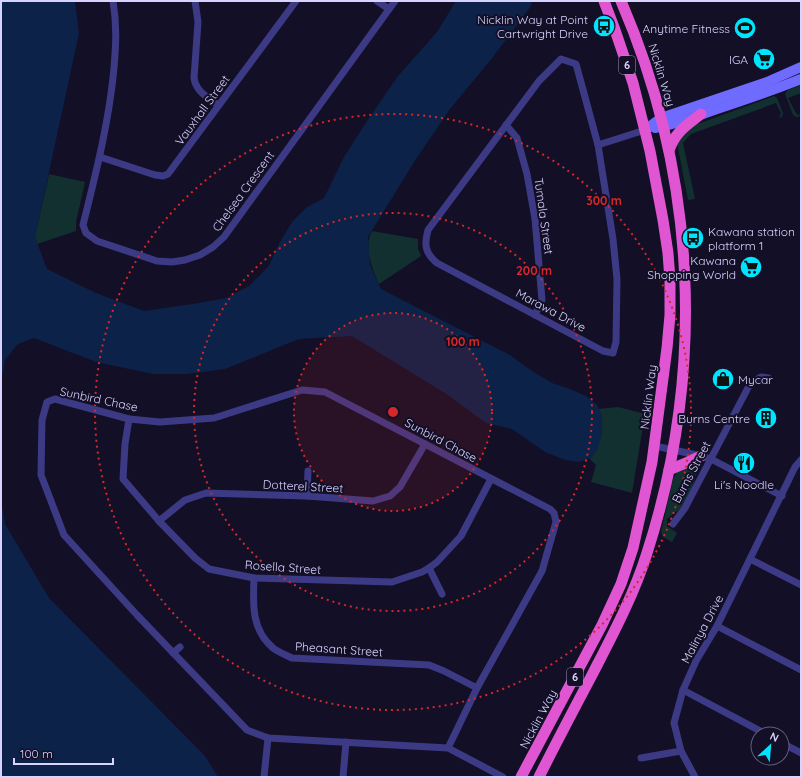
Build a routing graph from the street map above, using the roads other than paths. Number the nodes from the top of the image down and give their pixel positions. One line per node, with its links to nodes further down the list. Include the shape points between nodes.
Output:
1 (113, 1): 18 (street, Chelsea Crescent, via 117,31 111,99)
2 (195, 1): 11 (street, via 198,22 195,86)
3 (296, 1): 11 (street, Vauxhall Street)
4 (377, 1): 8 (street)
5 (395, 1): 8 (street, Chelsea Crescent)
6 (604, 1): 15 (highway, Nicklin Way / 6, via 633,83)
7 (621, 1): 13 (highway, Nicklin Way / 6, via 651,80)
8 (389, 9): 18 (street, Chelsea Crescent, via 224,237 200,256 172,262 157,261 97,241 86,233 83,225)
9 (801, 67): 13 (main road)
10 (801, 79): 12 (main road)
11 (218, 105): 18 (street, Vauxhall Street, via 168,174 155,175)
12 (701, 114): 13 (main road); 17 (highway, via 677,133)
13 (662, 122): 15 (main road); 17 (highway, Nicklin Way / 6)
14 (506, 125): 16 (street, Marawa Drive, via 539,81 561,59 576,64); 19 (street, Tumala Street, via 517,138 535,218 542,300); 19 (street, Marawa Drive, via 428,230 426,248 430,257 437,263)
15 (645, 130): 16 (street); 23 (highway, Nicklin Way / 6, via 670,267 669,332)
16 (598, 145): 19 (street, Marawa Drive, via 617,280 616,342 613,353 603,351)
17 (669, 150): 24 (highway, Nicklin Way / 6, via 682,225 686,278 685,363)
18 (100, 157)
19 (535, 315)
20 (768, 378): 25 (street, Burns Street, via 761,377 750,384)
21 (129, 419): 22 (street, Sunbird Chase, via 160,422 214,418 302,390 315,390 334,396); 32 (street, Rosella Street, via 124,479); 41 (street, Sunbird Chase, via 55,399 47,402 42,420 41,475 64,535)
22 (425, 444): 29 (street, Sunbird Chase); 30 (street, Dotterel Street, via 400,487 390,496 374,501)
23 (655, 446): 24 (street); 56 (highway, Nicklin Way / 6, via 633,548 621,584)
24 (673, 450): 25 (street); 27 (highway, Nicklin Way / 6)
25 (706, 457): 27 (highway); 31 (street); 33 (street, Burns Street, via 685,508)
26 (801, 460): 31 (street, Malinya Drive, via 795,467)
27 (669, 470): 57 (highway, Nicklin Way / 6, via 647,553 630,596)
28 (308, 471): 30 (street)
29 (491, 479): 35 (street, Rosella Street, via 461,536); 43 (street, Sunbird Chase, via 550,509 556,522 542,571)
30 (307, 496): 32 (street, Dotterel Street, via 206,493 185,500)
31 (782, 496): 34 (street, Malinya Drive)
32 (159, 521): 36 (street, Rosella Street, via 209,569)
33 (673, 524)
34 (750, 559): 37 (street); 39 (street, Malinya Drive)
35 (429, 568): 36 (street, Rosella Street, via 392,582); 38 (street)
36 (254, 578): 43 (street, Pheasant Street, via 253,612 260,633 273,649 292,658 429,665)
37 (801, 585)
38 (442, 594)
39 (716, 626): 42 (street); 44 (street, Malinya Drive)
40 (180, 647): 41 (street)
41 (173, 653): 46 (street, Sunbird Chase, via 247,730)
42 (801, 670)
43 (477, 688): 49 (street, Sunbird Chase)
44 (683, 690): 45 (street); 50 (street, Malinya Drive, via 674,722)
45 (751, 726)
46 (268, 738): 47 (street, Sunbird Chase); 53 (street)
47 (346, 742): 49 (street, Sunbird Chase); 54 (street)
48 (790, 747): 51 (street)
49 (448, 748): 55 (street, Sunbird Chase)
50 (681, 751): 52 (street); 58 (street, Malinya Drive)
51 (801, 753)
52 (641, 758)
53 (264, 777)
54 (344, 777)
55 (503, 777)
56 (521, 777)
57 (539, 777)
58 (695, 777)

